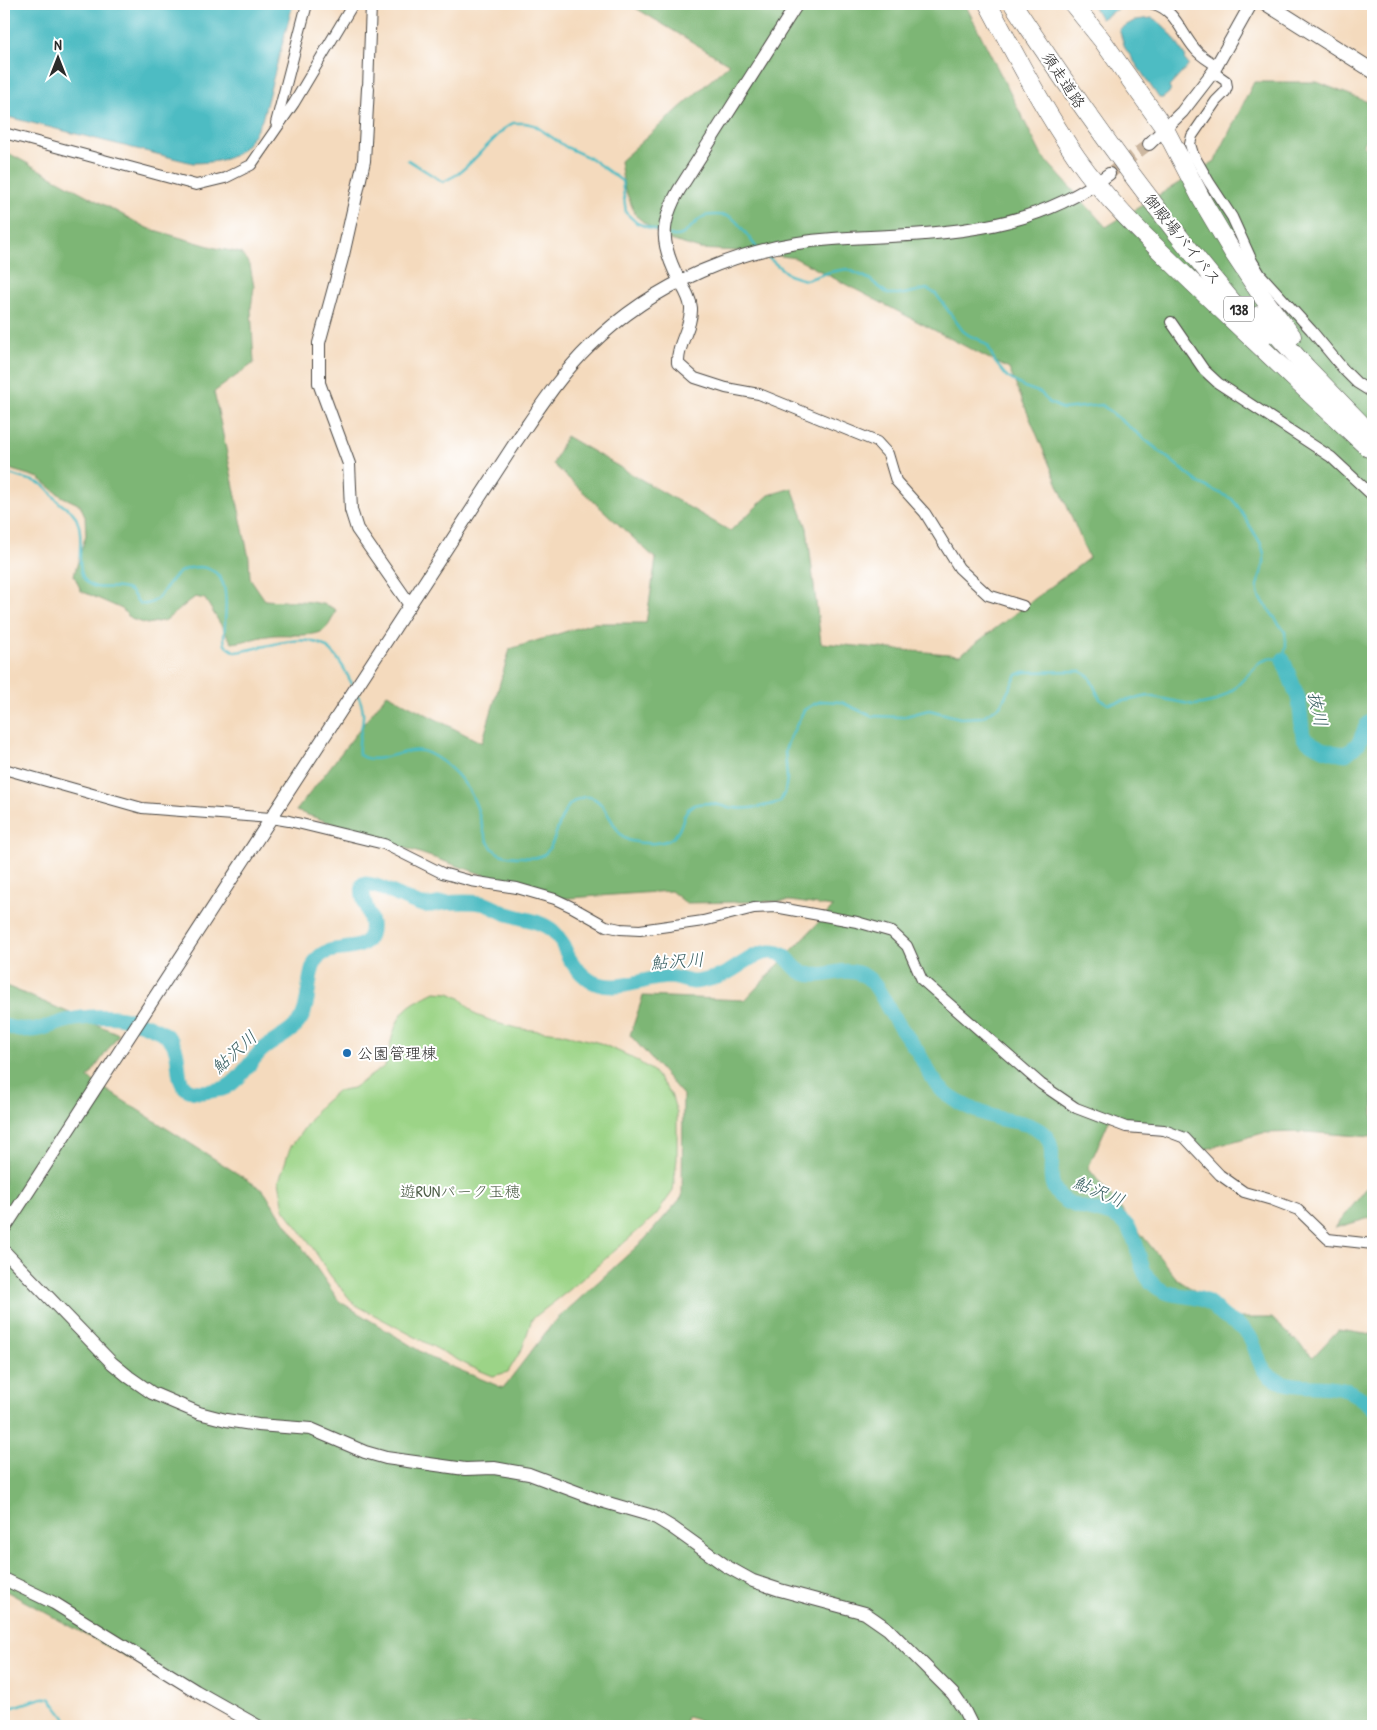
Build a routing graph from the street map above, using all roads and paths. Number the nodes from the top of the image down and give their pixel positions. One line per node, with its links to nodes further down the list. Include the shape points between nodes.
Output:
1 (307, 4): 15 (street)
2 (353, 4): 15 (street, via 294,103)
3 (371, 4): 14 (street)
4 (797, 4): 21 (street, via 669,209 664,225 665,244 669,261)
5 (988, 4): 20 (highway, via 1040,101 1077,158)
6 (1013, 4): 19 (highway, 須走道路 / 138)
7 (1027, 4): 19 (highway, 須走道路 / 138)
8 (1073, 4): 16 (highway)
9 (1153, 4): 12 (street, via 1165,8 1194,48)
10 (1251, 4): 12 (street)
11 (1267, 4): 13 (main road)
12 (1215, 69): 16 (street, via 1182,112); 24 (street, via 1227,87 1192,136 1193,154 1232,217 1260,274 1345,371)
13 (1373, 71)
14 (368, 88): 27 (street, via 364,161 319,343 319,383 348,464 351,510 357,529)
15 (274, 129): 17 (street, via 251,165 225,178 196,185)
16 (1164, 129): 18 (street); 25 (highway, via 1203,202 1261,295)
17 (4, 133)
18 (1149, 144)
19 (1121, 150): 25 (highway, 御殿場バイパス / 138, via 1160,212 1251,324 1300,378)
20 (1103, 179): 21 (street, via 1062,202 994,225 942,234 797,243 734,258); 25 (highway, via 1149,240 1252,341)
21 (680, 281): 23 (street, via 691,307); 27 (street, via 640,304 611,326 565,373)
22 (1171, 322): 26 (street, via 1204,370 1218,383 1331,457)
23 (678, 363): 28 (street, via 695,378 759,394 877,442 888,454 896,481 925,513 959,568 988,595)
24 (1373, 393)
25 (1372, 442)
26 (1373, 496)
27 (410, 605): 30 (street)
28 (1023, 606)
29 (4, 769): 30 (street, via 142,808)
30 (271, 818): 31 (street); 32 (street, via 384,844 442,873 555,899 606,926 620,929 640,930 703,921 754,908 775,907 892,932 907,946 922,980 1041,1084 1076,1108 1126,1127 1164,1130 1185,1138 1220,1176 1244,1192 1298,1210 1328,1239)
31 (4, 1229)
32 (1373, 1244)
33 (4, 1251): 36 (street, via 112,1363 152,1393 226,1420 311,1429 386,1458 529,1474 653,1516 753,1581 865,1613 888,1629 953,1694)
34 (4, 1579): 35 (street, via 54,1603)
35 (258, 1726)
36 (972, 1726)

